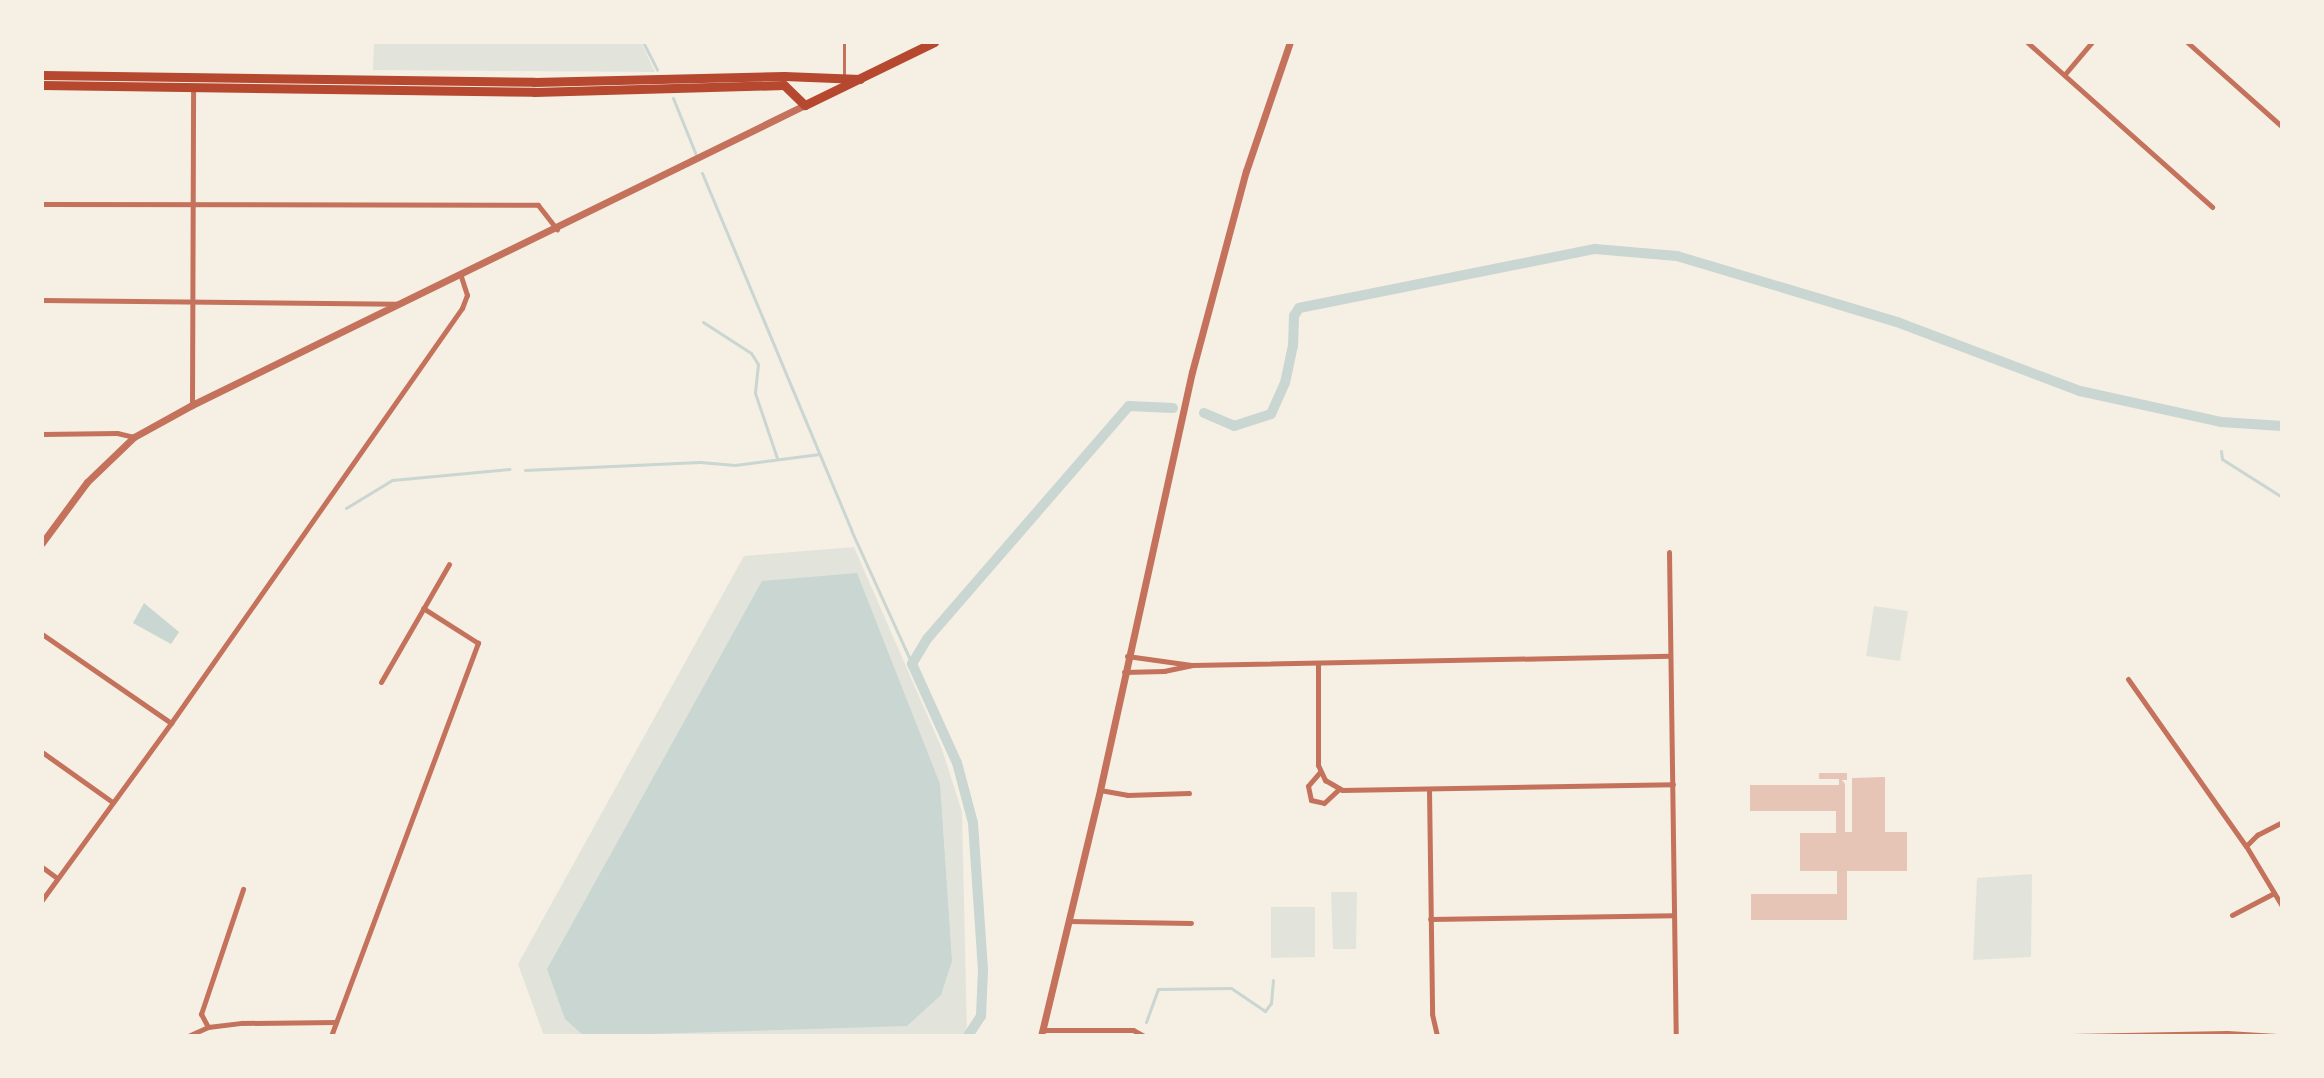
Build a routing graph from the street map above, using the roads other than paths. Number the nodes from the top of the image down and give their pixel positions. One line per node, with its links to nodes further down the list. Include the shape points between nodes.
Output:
1 (844, 42): 9 (lane)
2 (1290, 42): 31 (street, via 1246,171 1196,357)
3 (2027, 42): 7 (street)
4 (2092, 42): 7 (street)
5 (2187, 42): 14 (street)
6 (930, 43): 10 (main road)
7 (2065, 74): 17 (street)
8 (42, 75): 11 (main road)
9 (844, 77): 10 (main road); 11 (main road)
10 (860, 79): 13 (main road)
11 (193, 80): 12 (main road); 13 (main road, via 534,92 784,85); 16 (street)
12 (42, 85)
13 (805, 105): 18 (street)
14 (2280, 125)
15 (42, 204): 16 (street)
16 (193, 205): 18 (street, via 538,205); 21 (street)
17 (2212, 207)
18 (557, 229): 19 (street)
19 (460, 274): 22 (street); 38 (street, via 467,295 462,308)
20 (42, 300): 21 (street)
21 (194, 300): 22 (street); 23 (street)
22 (399, 304): 23 (street)
23 (192, 405): 25 (street)
24 (42, 434): 25 (street)
25 (134, 437): 26 (street, via 87,482)
26 (42, 543)
27 (1669, 552): 32 (street)
28 (449, 564): 29 (street)
29 (423, 608): 37 (street); 60 (street, via 478,643)
30 (42, 634): 38 (street)
31 (1127, 656): 34 (street); 35 (street)
32 (1670, 656): 33 (street); 41 (street)
33 (1318, 663): 34 (street); 40 (street)
34 (1192, 665): 35 (street)
35 (1123, 672): 44 (street)
36 (2128, 679): 48 (street)
37 (381, 682)
38 (171, 723): 46 (street)
39 (42, 752): 46 (street)
40 (1320, 772): 42 (street); 42 (street, via 1308,786 1311,800 1324,803)
41 (1673, 784): 43 (street); 55 (street)
42 (1339, 789): 43 (street)
43 (1429, 789): 57 (street)
44 (1100, 790): 45 (street, via 1127,795); 58 (street)
45 (1189, 793)
46 (111, 801): 50 (street)
47 (2282, 822): 48 (street)
48 (2246, 846): 52 (street)
49 (42, 867): 50 (street)
50 (57, 878): 53 (street)
51 (243, 889): 61 (street, via 201,1014)
52 (2274, 893): 54 (street); 56 (street)
53 (42, 900)
54 (2282, 906)
55 (1674, 915): 57 (street); 68 (street)
56 (2232, 915)
57 (1430, 919): 63 (street)
58 (1068, 921): 59 (street); 62 (street)
59 (1191, 923)
60 (336, 1022): 61 (street); 65 (street)
61 (208, 1027): 64 (street)
62 (1042, 1033): 66 (street, via 1133,1030)
63 (1436, 1033): 67 (street)
64 (188, 1036)
65 (331, 1036)
66 (1144, 1036)
67 (1427, 1036)
68 (1676, 1036)
69 (2072, 1036): 70 (street)
70 (2277, 1036)

